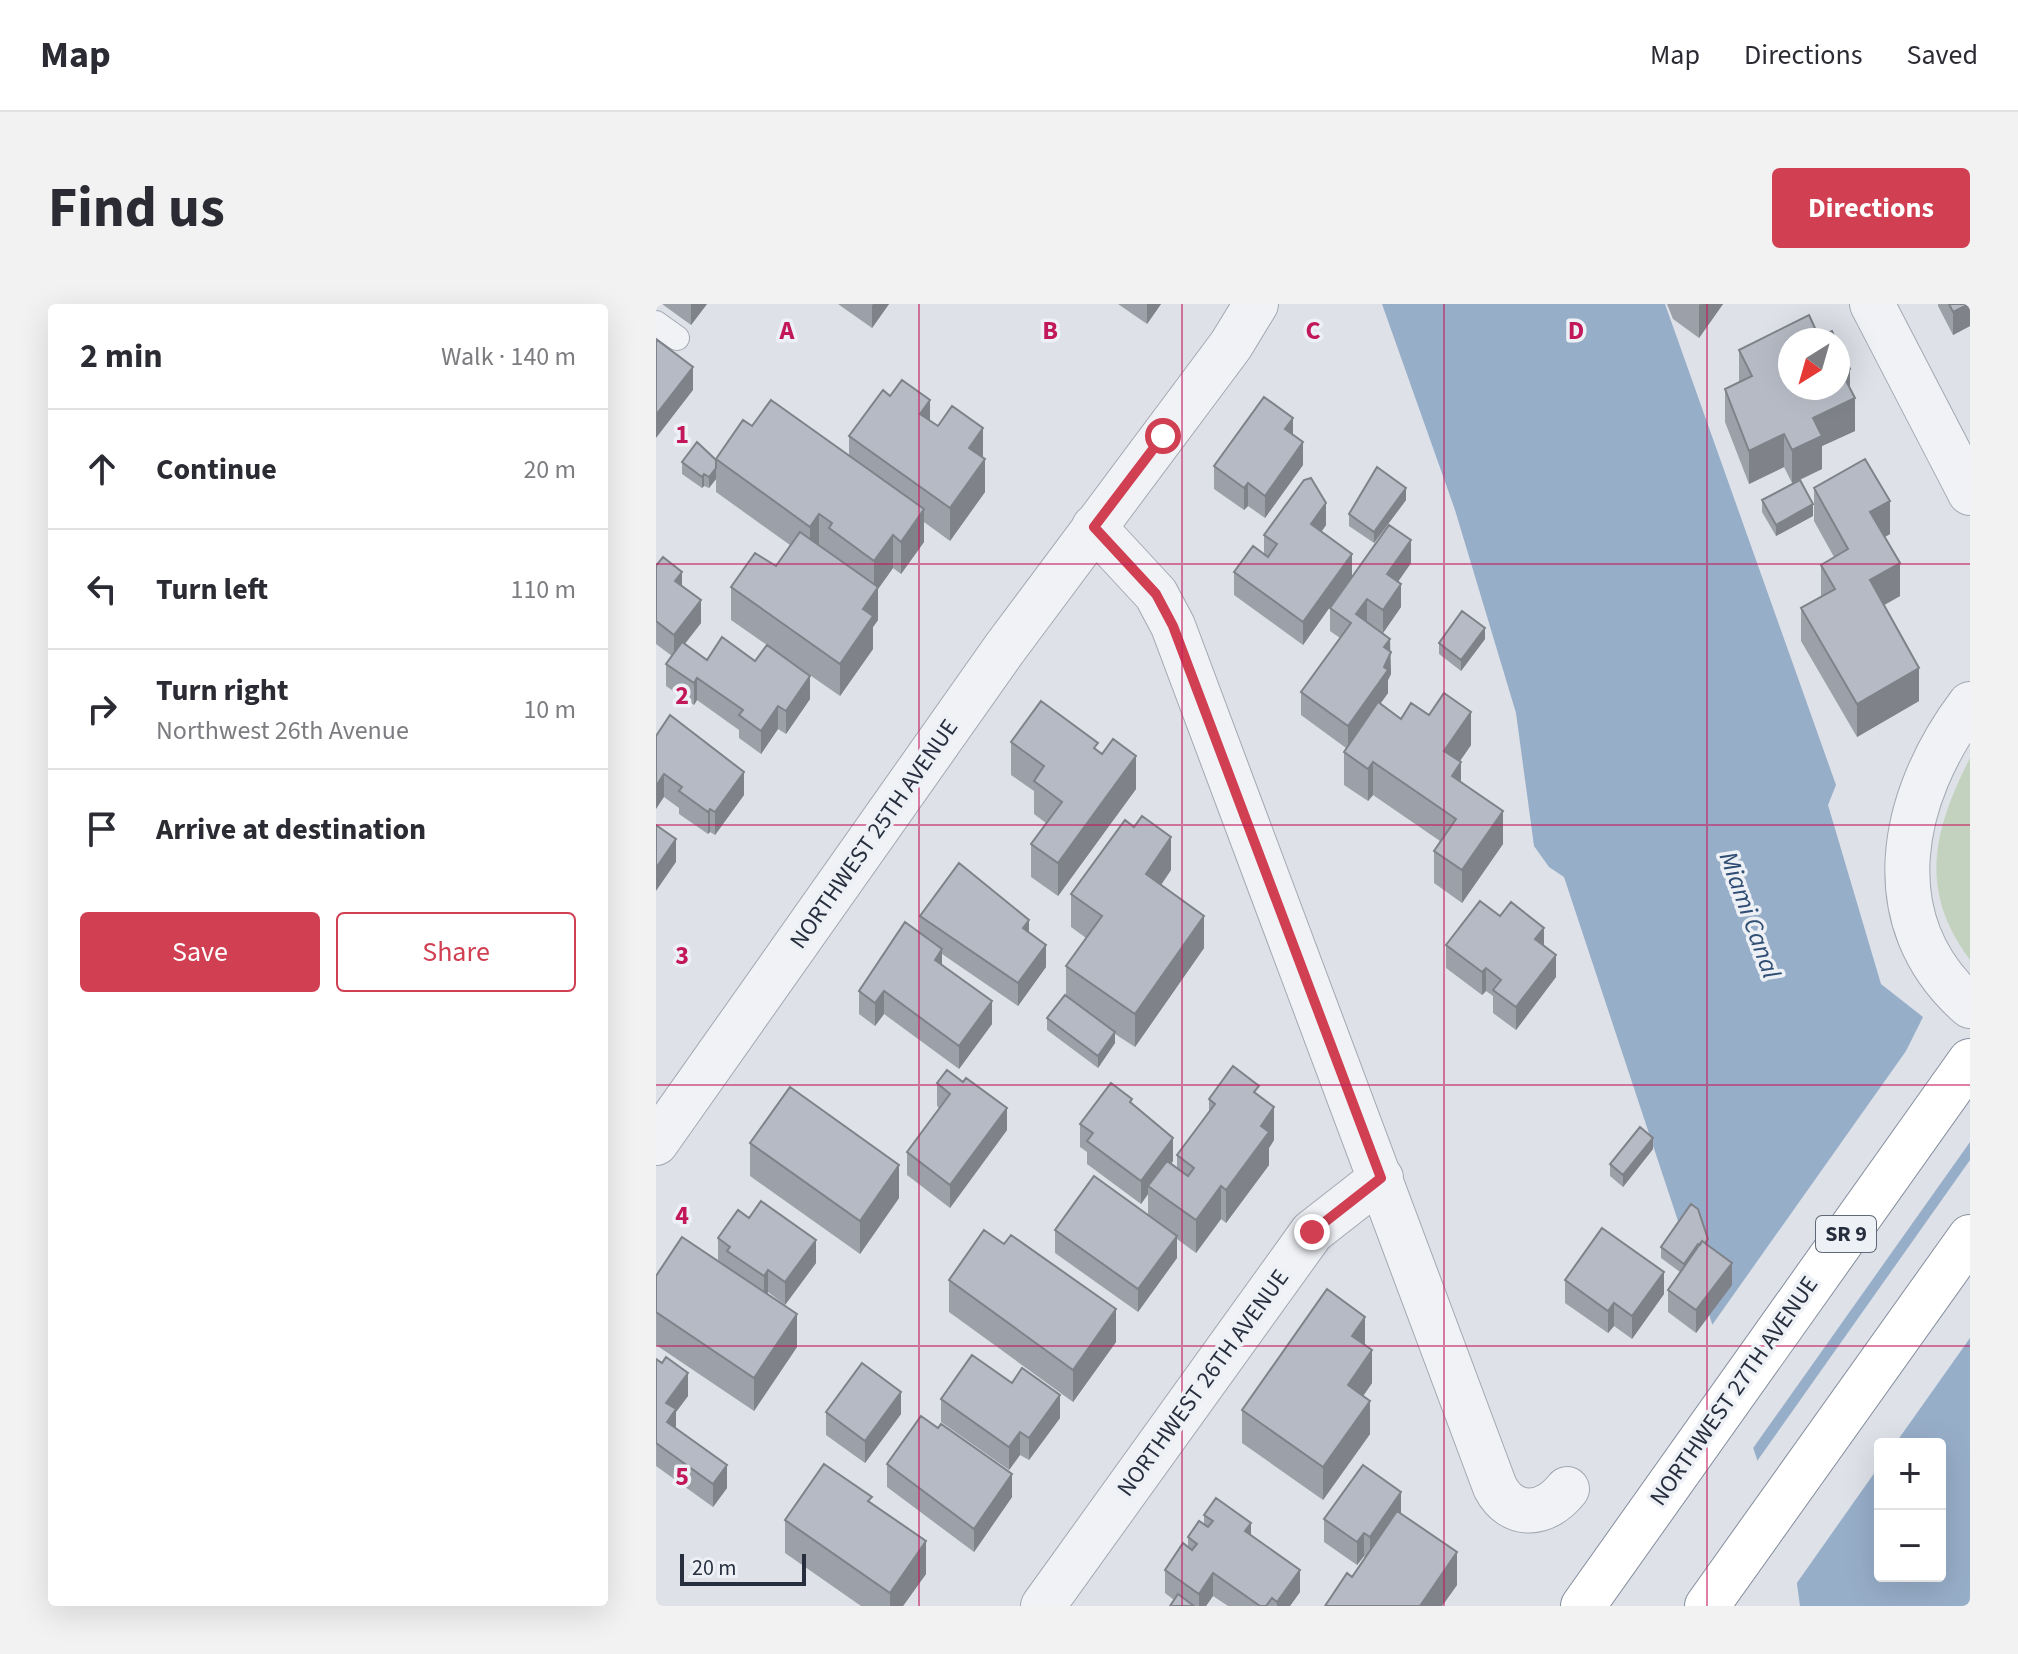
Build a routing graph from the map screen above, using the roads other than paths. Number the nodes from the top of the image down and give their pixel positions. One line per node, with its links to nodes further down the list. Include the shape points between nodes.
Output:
1 (1256, 304): 6 (street, NORTHWEST 25TH AVENUE)
2 (1872, 304): 5 (street)
3 (656, 323): 4 (lane)
4 (677, 338)
5 (1970, 493)
6 (1094, 527): 10 (street, NORTHWEST 25TH AVENUE); 11 (street, via 1156,594 1173,626)
7 (1970, 704): 8 (street, via 1925,777 1905,866 1907,890 1926,946 1945,979)
8 (1970, 1006)
9 (1970, 1061): 14 (highway, NORTHWEST 27TH AVENUE / SR 9)
10 (656, 1143)
11 (1381, 1178): 13 (street, via 1501,1499 1534,1512 1548,1508); 15 (street, NORTHWEST 26TH AVENUE, via 1312,1232)
12 (1970, 1237): 16 (highway)
13 (1567, 1489)
14 (1592, 1591)
15 (1043, 1606)
16 (1707, 1606)

